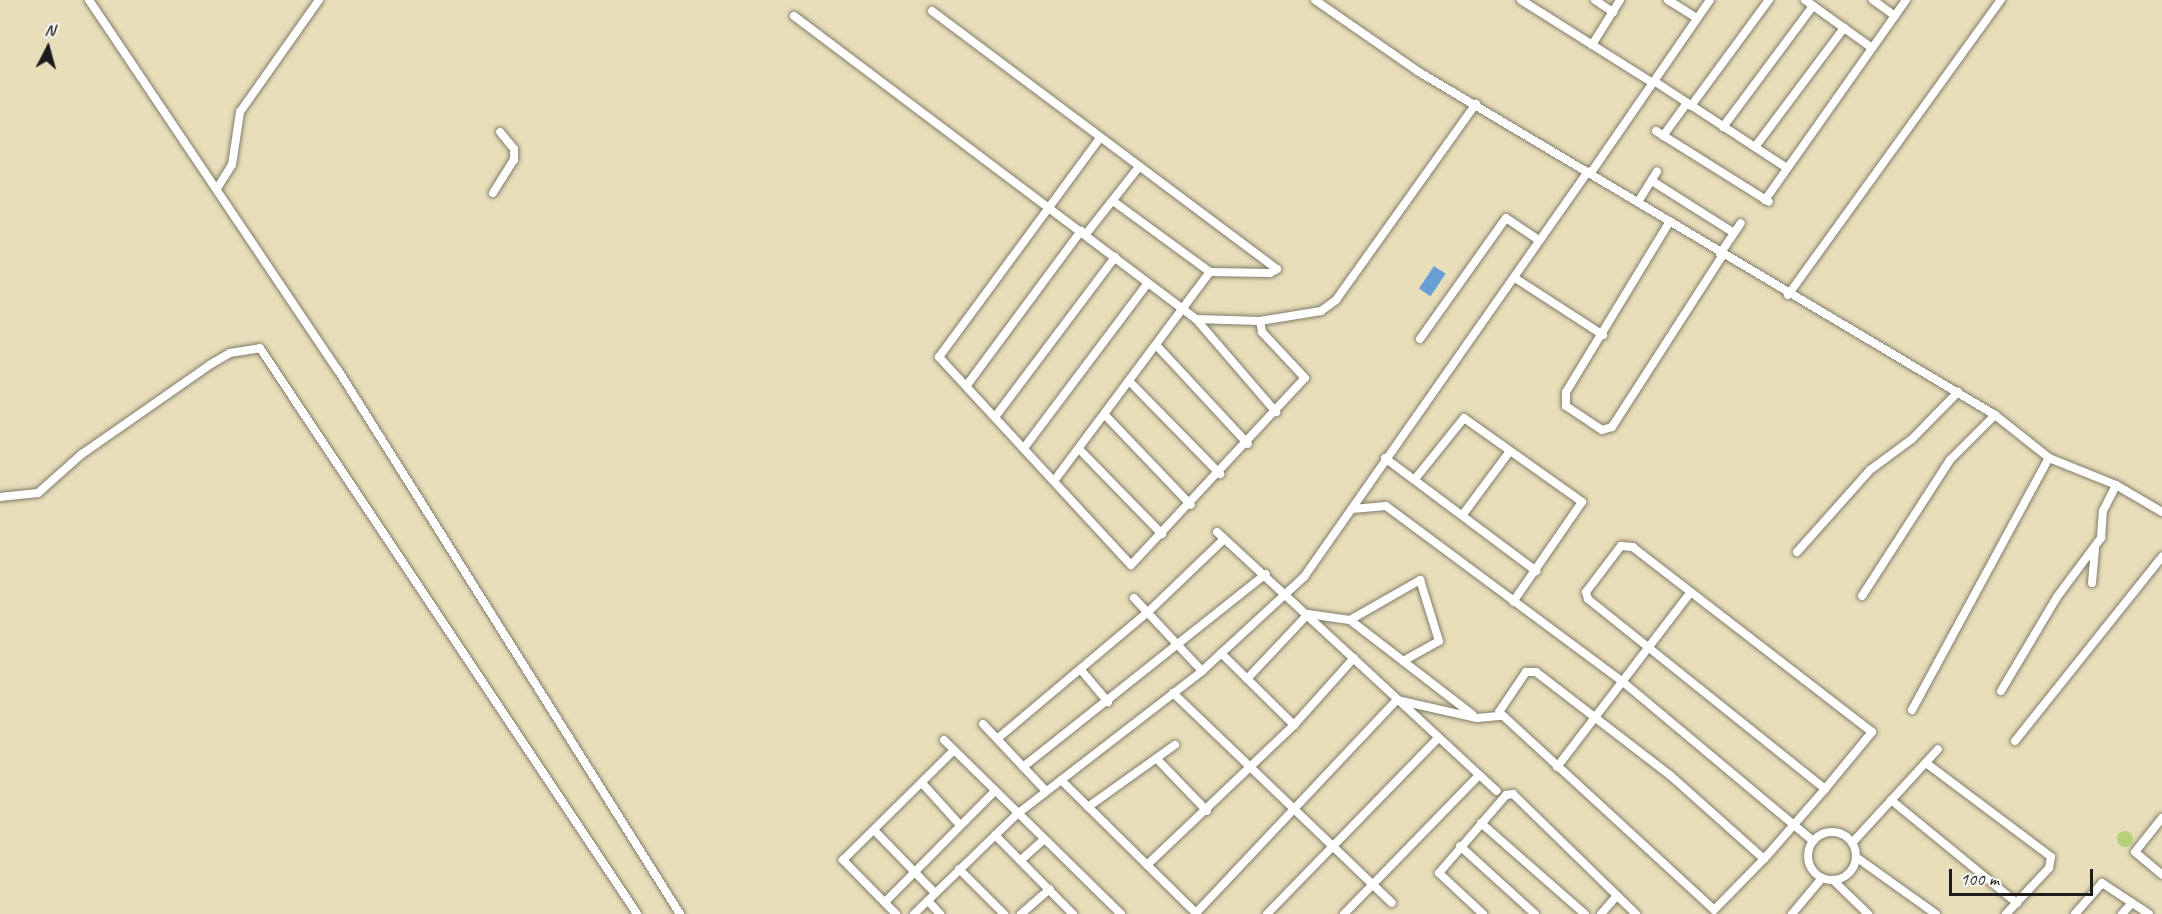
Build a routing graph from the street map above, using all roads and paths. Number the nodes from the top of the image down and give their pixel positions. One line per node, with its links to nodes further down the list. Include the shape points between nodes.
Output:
1 (89, 0): 35 (street)
2 (319, 0): 35 (street, via 240,112 232,165)
3 (1315, 0): 24 (street)
4 (1521, 0): 21 (street)
5 (1595, 0): 16 (street)
6 (1620, 0): 16 (street)
7 (1668, 0): 19 (street)
8 (1710, 0): 19 (street)
9 (1769, 0): 25 (street)
10 (1805, 0): 14 (street)
11 (1873, 0): 18 (street)
12 (1906, 0): 18 (street)
13 (2001, 0): 50 (street)
14 (1813, 6): 20 (street); 26 (street)
15 (932, 11): 28 (street)
16 (1613, 12): 21 (street)
17 (794, 16): 39 (street)
18 (1895, 16): 22 (street)
19 (1697, 18): 23 (street)
20 (1844, 28): 22 (street); 29 (street)
21 (1592, 45): 23 (street)
22 (1872, 48): 31 (street)
23 (1653, 82): 25 (street); 33 (street)
24 (1476, 104): 33 (street); 53 (street, via 1336,300 1320,311)
25 (1689, 104): 26 (street); 31 (street, via 1659,133 1767,201)
26 (1724, 127): 29 (street)
27 (500, 132): 36 (street, via 514,149 514,160)
28 (1100, 138): 30 (street); 39 (street)
29 (1755, 147): 31 (street)
30 (1139, 167): 37 (street); 47 (street, via 1277,269 1270,273)
31 (1787, 168)
32 (1657, 172): 34 (street)
33 (1589, 173): 38 (street); 44 (street)
34 (1652, 181): 38 (street); 43 (street)
35 (218, 187): 169 (street)
36 (493, 193)
37 (1113, 201): 42 (street); 47 (street)
38 (1638, 202): 40 (street)
39 (1050, 206): 42 (street); 58 (street, via 939,357)
40 (1670, 221): 45 (street); 54 (street)
41 (1742, 223): 43 (street)
42 (1084, 233): 46 (street); 58 (street)
43 (1734, 234): 45 (street)
44 (1539, 240): 48 (street); 55 (street, via 1506,218)
45 (1721, 254): 50 (street); 54 (street, via 1607,430 1564,399)
46 (1115, 257): 49 (street); 63 (street)
47 (1210, 272): 51 (street)
48 (1515, 278): 54 (street); 68 (street)
49 (1148, 283): 51 (street); 65 (street)
50 (1788, 295): 59 (street)
51 (1185, 311): 52 (street); 56 (street)
52 (1196, 320): 53 (street); 60 (street)
53 (1260, 321): 60 (street, via 1262,332 1305,378)
54 (1603, 335)
55 (1420, 339)
56 (1158, 347): 57 (street); 64 (street)
57 (1131, 382): 61 (street); 70 (street)
58 (967, 385): 63 (street)
59 (1958, 392): 62 (street); 83 (street, via 1912,440 1870,470)
60 (1276, 412): 64 (street)
61 (1105, 415): 66 (street); 75 (street)
62 (1995, 415): 69 (street); 90 (street, via 1950,460)
63 (995, 417): 65 (street)
64 (1248, 444): 70 (street)
65 (1024, 448): 72 (street)
66 (1079, 449): 72 (street); 80 (street)
67 (1510, 451): 71 (street, via 1464,418); 78 (street); 85 (street, via 1582,502)
68 (1385, 458): 71 (street); 76 (street)
69 (2049, 458): 73 (street); 109 (street)
70 (1220, 474): 75 (street)
71 (1415, 479): 78 (street)
72 (1054, 481): 80 (street, via 1131,565)
73 (2116, 485): 77 (street); 82 (street)
74 (1, 496): 168 (street, via 38,493 82,454 211,364 230,353 260,348)
75 (1191, 505): 80 (street)
76 (1352, 509): 88 (street, via 1315,564); 92 (street, via 1386,506)
77 (2162, 512)
78 (1464, 513): 85 (street)
79 (1217, 532): 81 (street)
80 (1162, 534)
81 (1224, 539): 86 (street); 93 (street)
82 (2095, 549): 87 (street); 105 (street, via 2057,597)
83 (1797, 552)
84 (2162, 556): 118 (street)
85 (1536, 571): 92 (street)
86 (1266, 574): 88 (street); 96 (street)
87 (2092, 583)
88 (1287, 592): 94 (street); 98 (street)
89 (1691, 592): 97 (street); 97 (street, via 1625,545 1589,588 1588,599); 130 (street, via 1869,726 1872,732)
90 (1862, 596)
91 (1134, 598): 93 (street)
92 (1513, 602): 104 (street)
93 (1149, 611): 96 (street); 101 (street)
94 (1308, 615): 95 (street); 99 (street); 103 (street)
95 (1350, 620): 100 (street); 100 (street, via 1420,580 1439,641)
96 (1181, 646): 102 (street); 108 (street)
97 (1649, 648): 104 (street); 130 (street)
98 (1221, 653): 102 (street); 103 (street)
99 (1354, 658): 107 (street); 114 (street)
100 (1403, 661): 111 (street)
101 (1081, 670): 108 (street); 116 (street)
102 (1202, 671): 106 (street)
103 (1247, 679): 114 (street)
104 (1623, 682): 112 (street); 141 (street)
105 (2001, 691)
106 (1173, 693): 125 (street); 128 (street)
107 (1396, 700): 111 (street); 115 (street); 136 (street)
108 (1108, 702): 124 (street)
109 (1912, 710)
110 (1502, 716): 111 (street); 112 (street, via 1501,705 1532,671); 126 (street)
111 (1477, 718)
112 (1596, 718): 126 (street); 151 (street)
113 (983, 724): 116 (street)
114 (1294, 725): 125 (street)
115 (1438, 738): 127 (street); 148 (street)
116 (997, 739): 124 (street)
117 (944, 740): 120 (street)
118 (2015, 741)
119 (1175, 745): 122 (street)
120 (954, 750): 129 (street); 133 (street)
121 (1938, 750): 123 (street)
122 (1158, 759): 135 (street); 137 (street)
123 (1926, 763): 134 (street); 166 (street, via 2051,857 2049,868)
124 (1023, 767): 131 (street)
125 (1251, 767): 136 (street); 137 (street)
126 (1557, 767): 151 (street, via 1710,909 1718,909)
127 (1478, 776): 132 (street); 159 (street)
128 (1061, 780): 131 (street); 135 (street)
129 (922, 783): 142 (street); 143 (street)
130 (1825, 789): 141 (street)
131 (1045, 790): 138 (street)
132 (1497, 791)
133 (993, 793): 138 (street); 142 (street)
134 (1892, 800): 147 (street); 166 (street)
135 (1088, 807): 153 (street)
136 (1293, 807): 148 (street); 177 (street)
137 (1207, 811): 153 (street)
138 (1016, 815): 144 (street); 145 (street)
139 (2162, 818): 156 (street, via 2135,852)
140 (1481, 823): 149 (street); 162 (street, via 1513,794); 182 (street)
141 (1793, 824): 146 (street); 151 (street)
142 (960, 825): 155 (street)
143 (874, 830): 155 (street); 164 (street, via 843,860)
144 (995, 835): 152 (street); 154 (street)
145 (1043, 840): 152 (street); 176 (street)
146 (1813, 841): 147 (street, via 1833,832); 157 (street, via 1808,862)
147 (1852, 843): 150 (street)
148 (1333, 846): 159 (street); 178 (street)
149 (1460, 846): 180 (street, via 1439,873); 181 (street)
150 (1856, 857): 158 (street, via 1851,870); 187 (street)
151 (1764, 859)
152 (1021, 860): 160 (street)
153 (1147, 865): 177 (street)
154 (959, 869): 161 (street); 173 (street)
155 (916, 872): 161 (street); 164 (street)
156 (2162, 875)
157 (1822, 878): 158 (street); 185 (street)
158 (1833, 880): 186 (street)
159 (1372, 884): 165 (street); 179 (street)
160 (1050, 889): 174 (street); 175 (street)
161 (935, 893): 163 (street)
162 (1616, 897): 183 (street); 184 (street)
163 (928, 901): 171 (street); 172 (street)
164 (885, 902): 170 (street)
165 (1392, 903)
166 (2017, 903): 188 (street)
167 (2132, 903): 189 (street, via 2102,883); 190 (street); 191 (street)
168 (637, 914)
169 (680, 914)
170 (896, 914)
171 (914, 914)
172 (940, 914)
173 (1004, 914)
174 (1021, 914)
175 (1073, 914)
176 (1121, 914)
177 (1196, 914)
178 (1267, 914)
179 (1344, 914)
180 (1483, 914)
181 (1535, 914)
182 (1585, 914)
183 (1601, 914)
184 (1636, 914)
185 (1792, 914)
186 (1868, 914)
187 (1936, 914)
188 (2007, 914)
189 (2075, 914)
190 (2122, 914)
191 (2149, 914)

